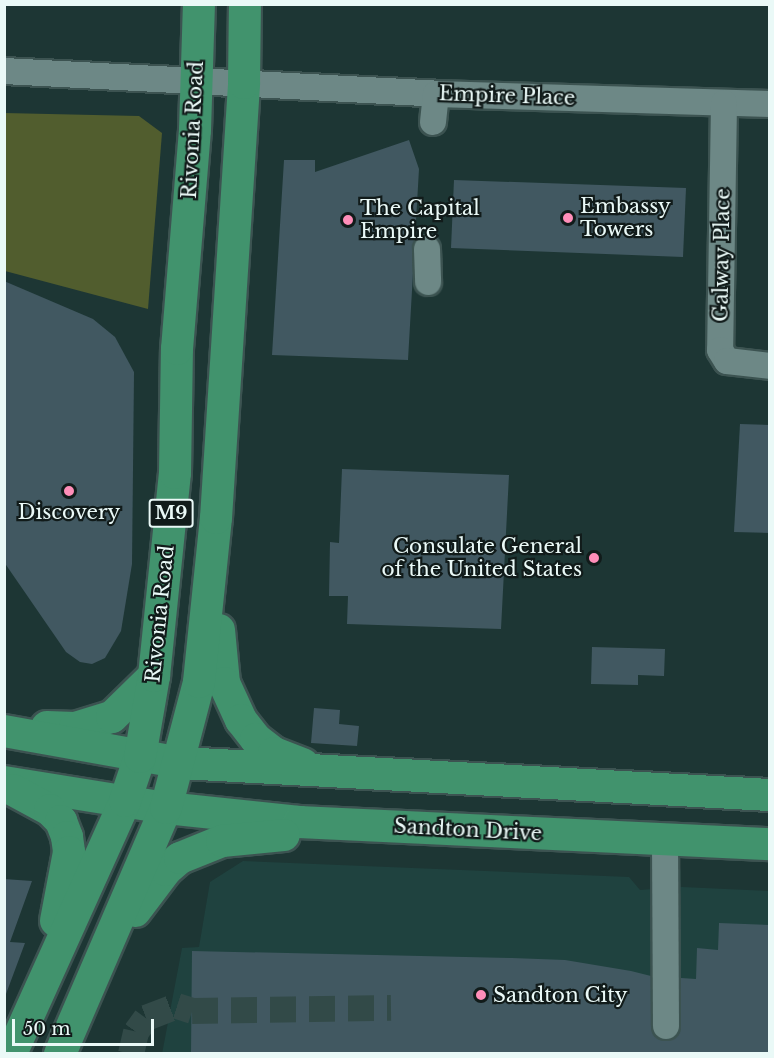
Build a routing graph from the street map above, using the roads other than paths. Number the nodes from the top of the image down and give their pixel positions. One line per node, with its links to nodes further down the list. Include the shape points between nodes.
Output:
1 (199, 4): 4 (main road, Rivonia Road / M9)
2 (245, 4): 5 (main road, M9)
3 (4, 71): 4 (street, Empire Place)
4 (196, 80): 5 (street, Empire Place); 14 (main road, Rivonia Road / M9, via 177,349 175,473)
5 (244, 83): 6 (street, Empire Place); 13 (main road, M9)
6 (435, 94): 7 (street, Empire Place); 9 (street)
7 (724, 103): 8 (street, Empire Place); 12 (street, Galway Place, via 720,350 727,361)
8 (770, 104)
9 (433, 122)
10 (427, 249): 11 (street)
11 (428, 282)
12 (770, 366)
13 (216, 518): 18 (main road, M9, via 199,682); 19 (main road, via 220,659 224,683 242,720 256,739 274,753 302,764)
14 (154, 676): 15 (main road, via 128,705 91,725 50,727); 17 (main road, Rivonia Road / M9)
15 (4, 722)
16 (4, 731): 17 (main road)
17 (140, 757): 18 (main road); 23 (main road, Rivonia Road / M9)
18 (181, 763): 19 (main road); 24 (main road, M9)
19 (362, 774): 22 (main road)
20 (4, 782): 23 (main road, Sandton Drive)
21 (4, 787): 28 (main road, via 50,810 61,821 67,837 69,852)
22 (770, 795)
23 (125, 801): 24 (main road, Sandton Drive); 28 (main road, Rivonia Road / M9)
24 (166, 808): 25 (main road, Sandton Drive); 29 (main road, M9)
25 (429, 829): 26 (main road, Sandton Drive); 29 (main road, via 251,837 201,848 166,870)
26 (665, 839): 27 (main road, Sandton Drive); 30 (street)
27 (770, 844)
28 (50, 967): 31 (main road, Rivonia Road / M9)
29 (90, 981): 32 (main road, M9)
30 (666, 1026)
31 (11, 1053)
32 (60, 1053)

